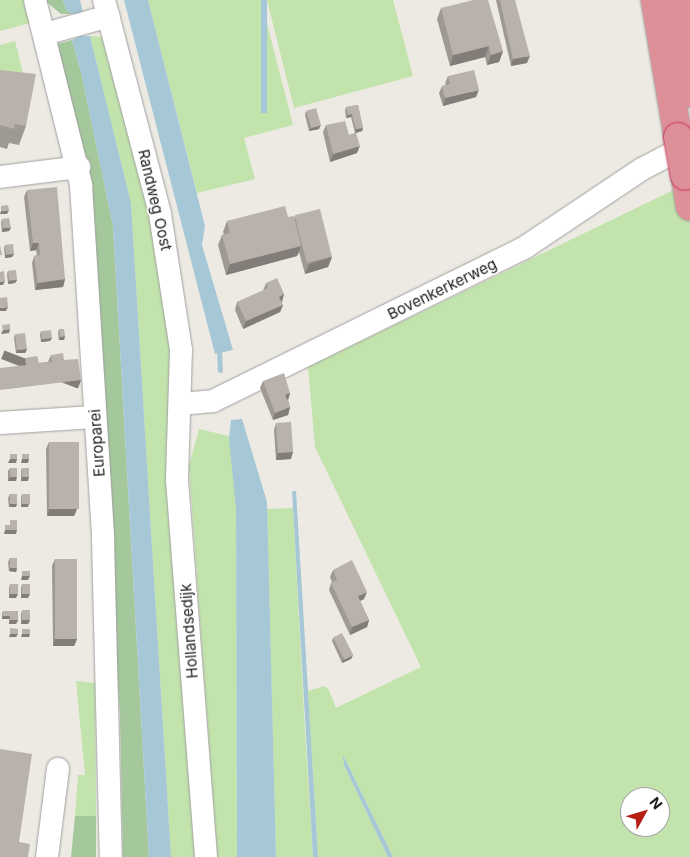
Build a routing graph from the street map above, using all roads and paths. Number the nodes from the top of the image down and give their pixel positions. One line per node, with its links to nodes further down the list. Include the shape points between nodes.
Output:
1 (35, 0): 5 (street, Europarei)
2 (655, 0): 7 (highway)
3 (676, 0): 6 (highway)
4 (106, 8): 5 (street); 11 (street, Randweg Oost, via 160,214 172,278 181,350)
5 (45, 34): 8 (street, Europarei)
6 (690, 93)
7 (684, 141): 10 (highway, bridge); 11 (street, Bovenkerkerweg, via 524,248 213,401)
8 (78, 167): 9 (street); 12 (street, Europarei)
9 (0, 177)
10 (690, 208)
11 (180, 404): 17 (street, Hollandsedijk, via 177,480)
12 (95, 417): 13 (street); 16 (street, Europarei, via 106,611)
13 (0, 423)
14 (58, 769): 15 (street)
15 (47, 857)
16 (111, 857)
17 (206, 857)

